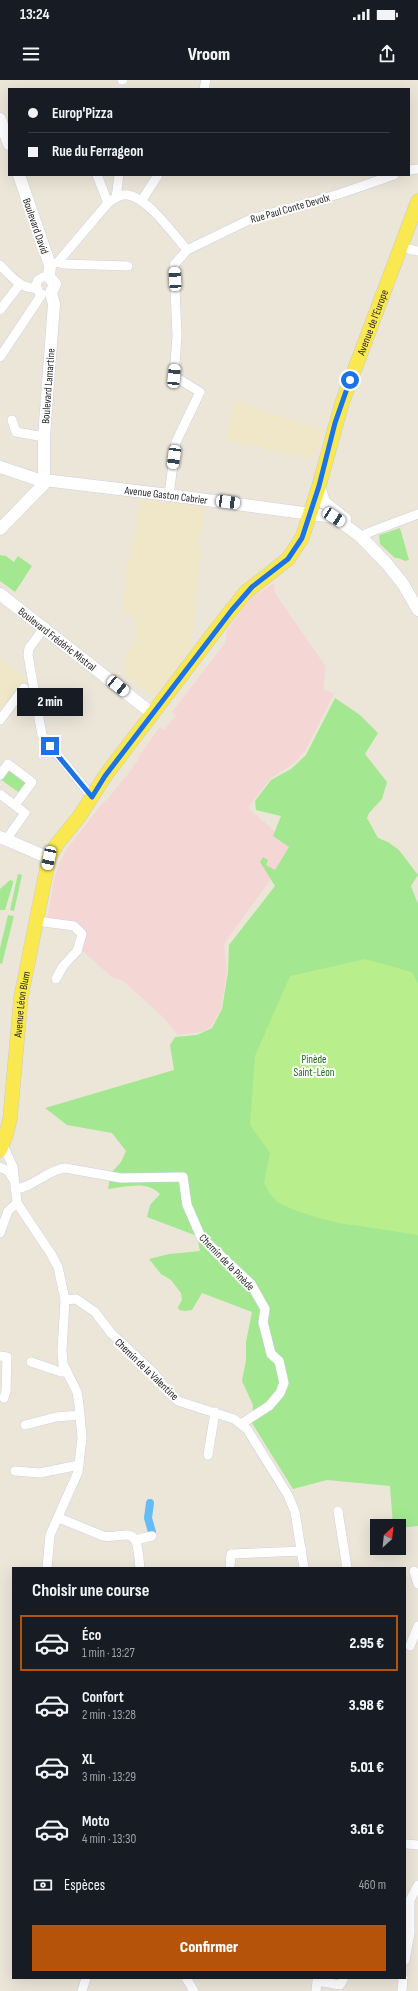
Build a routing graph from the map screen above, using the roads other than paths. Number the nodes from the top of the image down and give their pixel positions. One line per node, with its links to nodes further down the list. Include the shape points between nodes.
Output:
1 (0, 119): 2 (street)
2 (8, 141)
3 (19, 176): 15 (street, Boulevard David)
4 (98, 176): 11 (street)
5 (119, 176): 8 (street)
6 (157, 176): 9 (street)
7 (391, 176): 13 (street, Rue Paul Conte Devolx, via 251,219)
8 (116, 198): 9 (street, via 127,195); 11 (street)
9 (142, 200): 13 (street)
10 (418, 201): 12 (main road, Avenue de l'Europe)
11 (108, 203): 15 (street)
12 (400, 247): 14 (street); 26 (main road, Avenue de l'Europe, via 342,403)
13 (187, 250): 27 (street, via 174,265 177,336 174,376 200,392 176,442)
14 (418, 251)
15 (54, 264): 17 (street); 19 (street, Boulevard David, via 50,278 55,284)
16 (0, 265): 18 (street)
17 (128, 266)
18 (20, 284): 19 (street); 20 (street)
19 (43, 292): 21 (street); 23 (street, Boulevard Lamartine, via 54,298)
20 (0, 310)
21 (0, 357)
22 (12, 420): 23 (street, via 16,432)
23 (44, 437): 25 (street, Boulevard Lamartine)
24 (0, 467): 25 (street, Avenue Gaston Cabrier)
25 (44, 480): 27 (street, Avenue Gaston Cabrier); 31 (street, via 42,487)
26 (319, 486): 28 (main road, Avenue de l'Europe); 30 (street, via 324,502 346,519)
27 (169, 494): 28 (street, Avenue Gaston Cabrier)
28 (311, 513): 30 (street, Avenue Gaston Cabrier, via 334,517); 37 (main road, Avenue de l'Europe, via 302,538 288,559 246,592)
29 (418, 514): 32 (street)
30 (351, 528): 32 (street)
31 (0, 529)
32 (361, 537): 34 (street, via 403,584)
33 (0, 594): 35 (street, Boulevard Frédéric Mistral)
34 (418, 610)
35 (45, 627): 37 (street, Boulevard Frédéric Mistral); 41 (street, via 29,648 28,655 42,735)
36 (24, 688): 38 (street)
37 (153, 714): 41 (main road, Avenue de l'Europe)
38 (0, 720)
39 (0, 775): 42 (street, via 8,764 32,782)
40 (0, 794): 42 (street)
41 (92, 797): 44 (main road, Avenue de l'Europe)
42 (15, 805): 43 (street, via 25,813)
43 (3, 838): 44 (street)
44 (49, 858): 45 (main road, Avenue Léon Blum)
45 (37, 921): 46 (street, via 74,926 82,934 77,951 62,966); 47 (main road, Avenue Léon Blum, via 21,997 10,1119)
46 (56, 979)
47 (2, 1147): 49 (street, via 13,1167)
48 (0, 1167): 49 (street, via 8,1171)
49 (14, 1180): 50 (street)
50 (15, 1189): 51 (street); 60 (street, Chemin de la Pinède, via 28,1186 57,1169 65,1168 121,1178 183,1176 187,1205 201,1237 251,1284 265,1309 263,1322 271,1354 280,1361 284,1383 280,1393 269,1406)
51 (17, 1203): 52 (street, via 8,1211); 53 (street, via 58,1267)
52 (0, 1233)
53 (65, 1300): 56 (street, via 62,1350); 58 (street, Chemin de la Valentine, via 76,1299 95,1312 111,1333 154,1373 178,1401)
54 (4, 1357): 57 (street)
55 (31, 1362): 56 (street)
56 (66, 1372): 59 (street, via 77,1392)
57 (4, 1398)
58 (215, 1412): 60 (street, Chemin de la Valentine); 62 (street)
59 (80, 1415): 61 (street, via 56,1417); 63 (street, via 82,1438)
60 (241, 1424): 69 (street, Chemin de la Valentine, via 251,1434 288,1494 295,1512)
61 (25, 1425)
62 (208, 1455)
63 (79, 1465): 64 (street, via 40,1473); 66 (street)
64 (15, 1471)
65 (338, 1510): 74 (street)
66 (59, 1518): 68 (street, via 103,1536 127,1534); 70 (street, via 50,1535)
67 (152, 1536): 68 (street)
68 (135, 1540): 71 (street)
69 (302, 1551): 72 (street, via 230,1554); 73 (street, Chemin de la Valentine)
70 (47, 1567)
71 (140, 1567)
72 (230, 1567)
73 (304, 1567)
74 (348, 1567)
75 (414, 1571): 76 (street)
76 (418, 1584)
77 (418, 1626): 78 (street)
78 (411, 1646)
79 (407, 1844): 80 (street)
80 (418, 1845)
81 (418, 1885): 82 (street, via 410,1900 410,1933)
82 (406, 1955)
83 (86, 1979): 87 (street)
84 (187, 1979): 88 (street)
85 (343, 1979): 89 (street, via 340,1985 317,1981)
86 (403, 1979): 90 (street)
87 (82, 1991)
88 (194, 1991)
89 (316, 1991)
90 (402, 1991)

